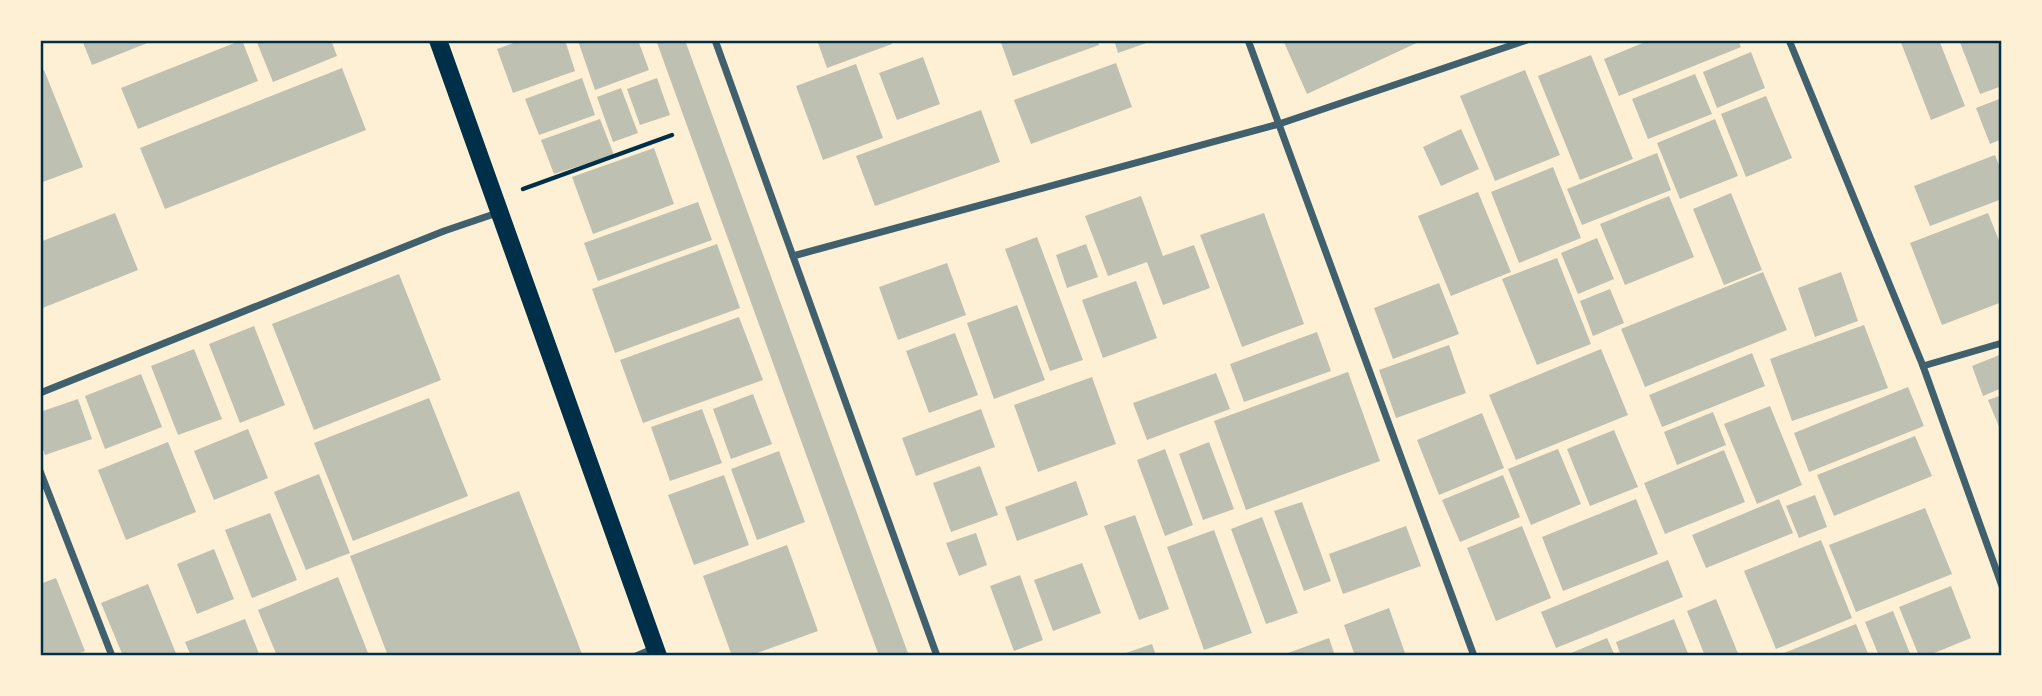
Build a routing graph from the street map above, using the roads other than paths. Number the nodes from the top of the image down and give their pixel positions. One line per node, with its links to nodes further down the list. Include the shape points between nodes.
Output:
1 (438, 40): 7 (main road)
2 (715, 40): 8 (street)
3 (1248, 40): 6 (street)
4 (1527, 40): 6 (street)
5 (1789, 40): 10 (street)
6 (1279, 124): 8 (street); 18 (street)
7 (498, 206): 11 (street); 14 (main road)
8 (793, 256): 17 (street)
9 (2002, 343): 10 (street)
10 (1923, 366): 13 (street)
11 (40, 393)
12 (40, 471): 15 (street)
13 (2002, 586)
14 (657, 652): 16 (street)
15 (112, 656)
16 (636, 656)
17 (937, 656)
18 (1474, 656)

